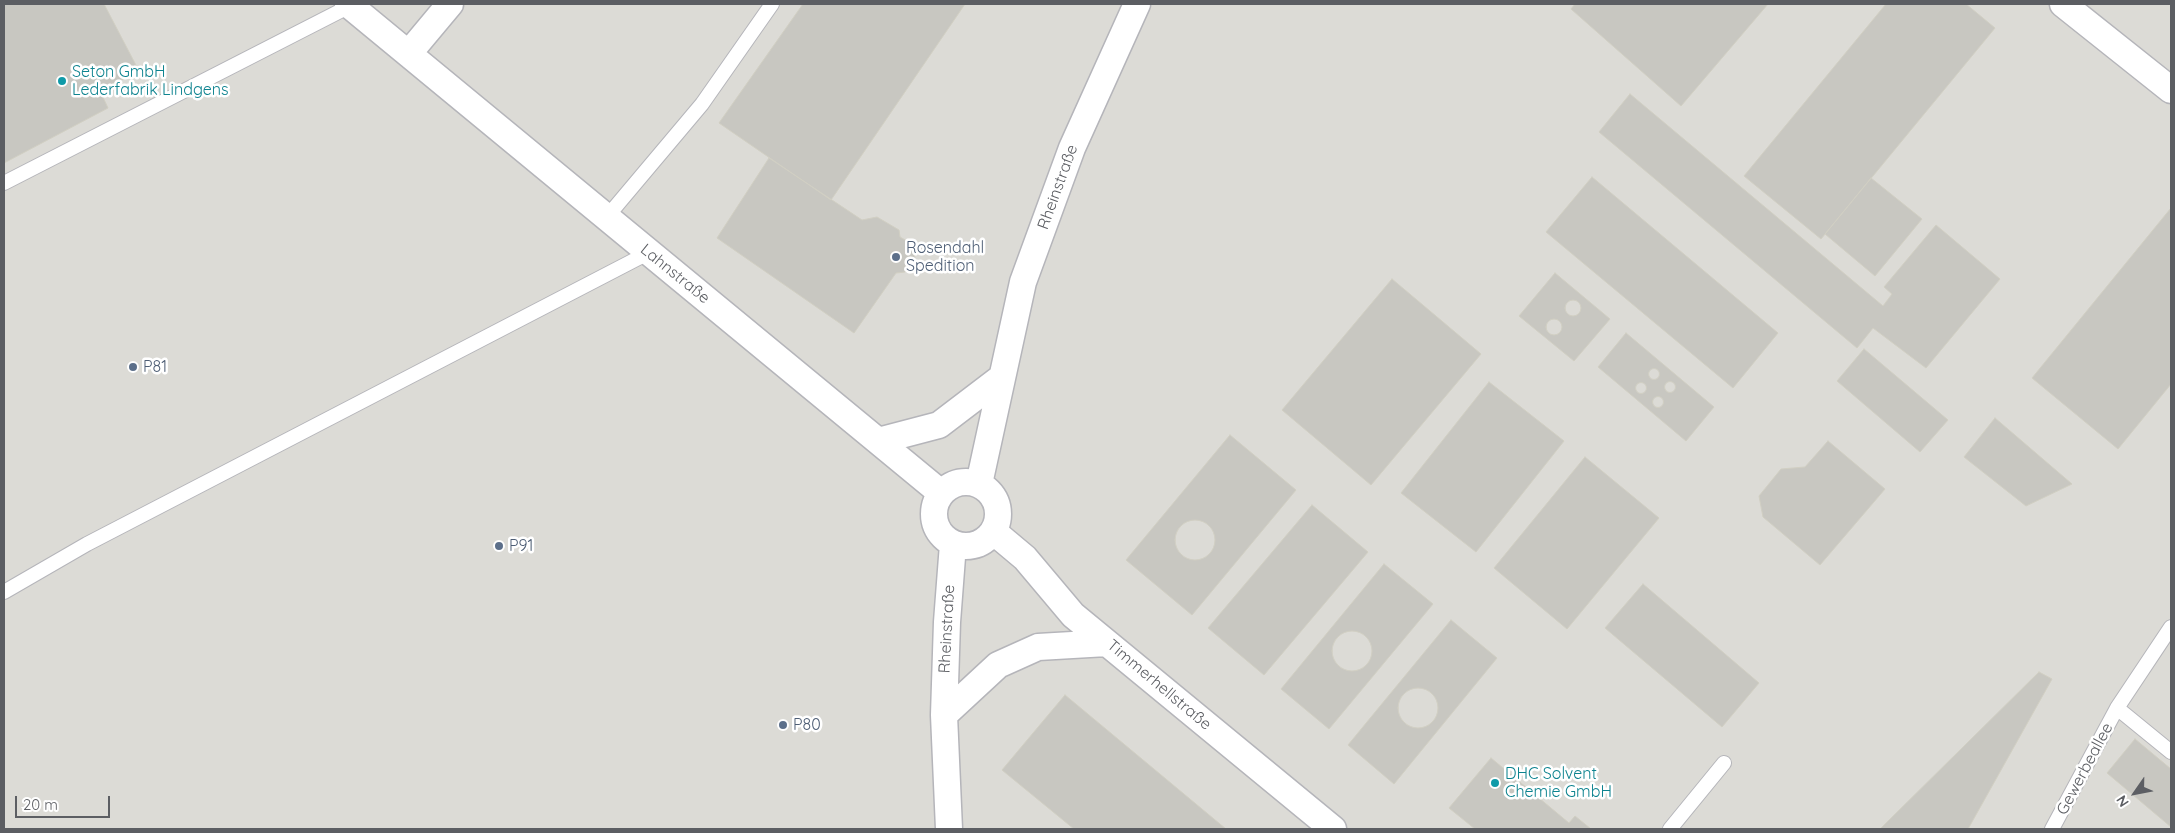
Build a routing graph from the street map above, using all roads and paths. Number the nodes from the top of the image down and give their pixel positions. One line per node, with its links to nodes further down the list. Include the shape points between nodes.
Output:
1 (450, 4): 6 (street)
2 (772, 4): 9 (lane, via 702,104)
3 (1138, 4): 11 (street, Rheinstraße, via 1072,148 1023,282)
4 (2063, 4): 7 (street)
5 (349, 5): 6 (street, Lahnstraße); 8 (lane)
6 (409, 53): 9 (street, Lahnstraße)
7 (2171, 90)
8 (4, 183)
9 (606, 218): 10 (street, Lahnstraße)
10 (648, 253): 12 (street, Lahnstraße); 17 (lane, via 87,544)
11 (1002, 378): 12 (street, via 939,424); 13 (street, Rheinstraße)
12 (878, 441): 14 (street, Lahnstraße)
13 (978, 484): 14 (street, via 962,482 950,486); 15 (street, via 988,490 997,502 999,518)
14 (942, 494): 16 (street, via 934,507 934,522 941,535)
15 (994, 532): 16 (street, via 982,543 968,547); 19 (street, Timmerhellstraße, via 1025,558 1073,615)
16 (953, 544): 21 (street, Rheinstraße)
17 (4, 592)
18 (2171, 627): 20 (lane, Gewerbeallee)
19 (1107, 643): 21 (street, Rheinstraße, via 1038,647 998,665); 25 (street, Timmerhellstraße)
20 (2117, 708): 22 (lane, Gewerbeallee); 27 (lane, Gewerbeallee)
21 (944, 715): 24 (street, Rheinstraße)
22 (2171, 752)
23 (1724, 763): 26 (lane)
24 (949, 829)
25 (1333, 829)
26 (1670, 829)
27 (2052, 829)

